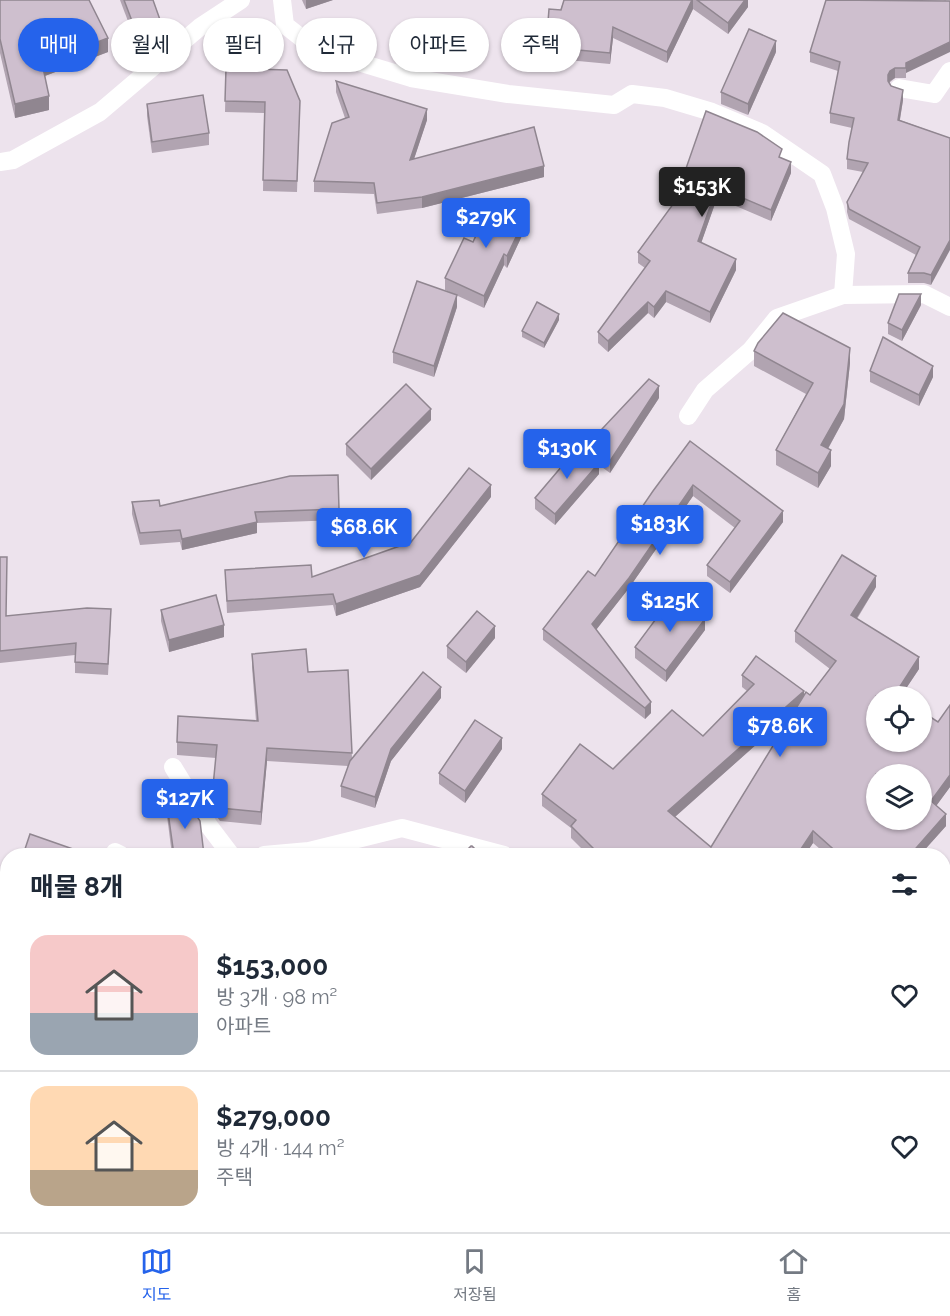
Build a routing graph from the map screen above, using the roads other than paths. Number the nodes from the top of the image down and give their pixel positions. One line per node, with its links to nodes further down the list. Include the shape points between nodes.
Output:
1 (241, 0): 5 (street, via 200,27 100,112 13,159)
2 (282, 0): 6 (street, via 285,25 313,47 411,78 508,94 614,105 632,94 665,98 762,133 822,174 846,254)
3 (950, 71): 4 (street, via 934,94)
4 (899, 88)
5 (0, 162)
6 (843, 295): 7 (street, via 924,294); 8 (street, via 777,318 751,350 705,390)
7 (950, 307)
8 (688, 416)
9 (174, 767): 10 (street)
10 (226, 848)
11 (321, 848): 12 (street, via 402,828)
12 (478, 848)

